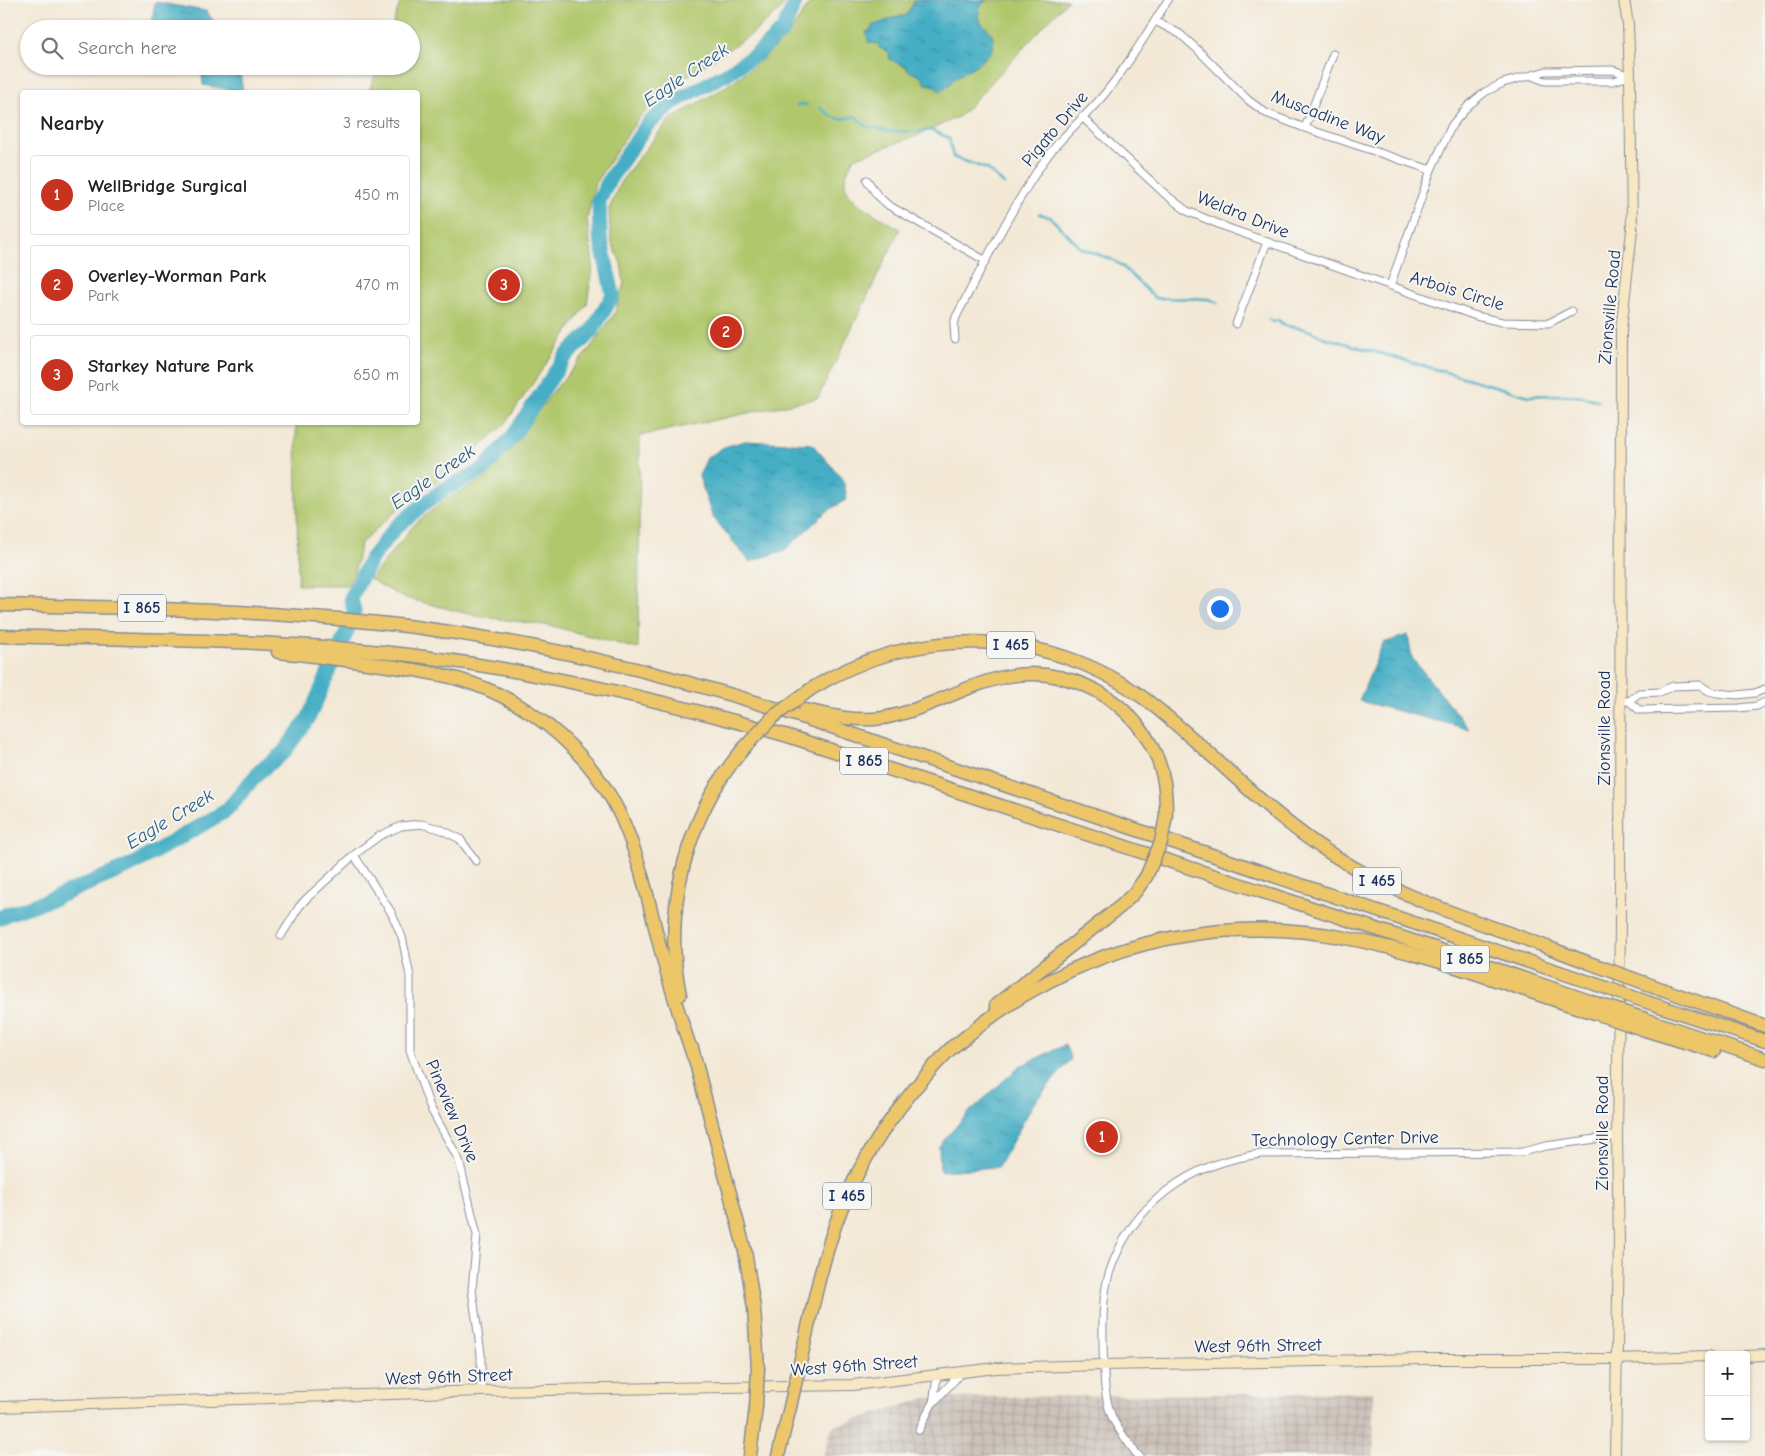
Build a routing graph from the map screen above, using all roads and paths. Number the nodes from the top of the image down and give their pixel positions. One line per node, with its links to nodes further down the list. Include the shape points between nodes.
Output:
1 (1168, 0): 3 (street, Pigato Drive)
2 (1624, 0): 5 (main road, Zionsville Road)
3 (1155, 21): 6 (street, Pigato Drive, via 1120,75); 7 (street, Muscadine Way, via 1180,34 1248,100 1266,112)
4 (1333, 54): 7 (street)
5 (1630, 76): 8 (street, via 1613,70 1546,71 1503,83 1469,105 1452,125); 21 (main road, Zionsville Road, via 1632,230 1621,330)
6 (1082, 117): 10 (street, Weldra Drive, via 1187,211); 11 (street, Pigato Drive, via 1046,158)
7 (1305, 128): 8 (street, Muscadine Way)
8 (1430, 170): 12 (street)
9 (867, 180): 11 (street, via 888,206)
10 (1267, 242): 12 (street, Weldra Drive); 14 (street)
11 (986, 261): 15 (street, Pigato Drive, via 956,317)
12 (1390, 286): 13 (street, Arbois Circle, via 1502,322 1549,323)
13 (1572, 311)
14 (1236, 324)
15 (955, 339)
16 (0, 604): 20 (highway, I 865, via 285,614 393,625 553,650)
17 (0, 636): 18 (highway, I 865, via 209,642)
18 (270, 647): 26 (highway, I 865, via 381,652 459,662 558,678 724,718 860,759); 31 (highway, via 456,678 499,695 555,732 590,768 615,806 631,841 676,1007)
19 (1765, 689): 21 (street, via 1738,695 1709,691 1700,685 1673,686 1660,692 1639,693)
20 (739, 697): 29 (highway, I 865, bridge); 30 (highway, bridge, via 835,717 869,719 894,716 986,682 1032,674 1069,679 1106,695 1128,713 1151,744 1160,765 1166,816 1161,842 1146,877 1120,906 986,1013)
21 (1625, 701): 22 (street, via 1639,710 1739,708); 34 (main road, Zionsville Road)
22 (1765, 702)
23 (354, 855): 24 (street, via 379,836 401,826 421,824 460,839); 25 (street, via 298,907); 42 (street, Pineview Drive, via 391,912 402,937 410,976 410,1050 430,1107 459,1160 477,1235 472,1290 481,1354)
24 (476, 861)
25 (281, 936)
26 (1594, 1008): 27 (highway, I 465, bridge); 30 (highway, I 465, via 1348,938 1284,930 1200,932 1085,963 1013,1002)
27 (1645, 1025): 32 (highway); 33 (highway, I 465)
28 (1765, 1026): 31 (highway, I 465, bridge, via 1389,887 1348,864 1296,828 1145,699 1112,677 1042,650 1001,643 966,642 898,650 837,674 773,717 718,783 691,841 679,889 675,931 677,972)
29 (1765, 1041)
30 (947, 1052): 47 (highway, I 465, bridge, via 893,1114 848,1192 826,1254)
31 (693, 1056): 46 (highway, I 465, bridge, via 745,1251 754,1308 758,1368)
32 (1765, 1059)
33 (1765, 1066)
34 (1617, 1136): 38 (main road, Zionsville Road); 39 (street, Technology Center Drive, via 1522,1152 1262,1154 1230,1159 1199,1171 1169,1188 1143,1212 1116,1256 1103,1306)
35 (1705, 1356): 38 (main road, West 96th Street)
36 (1750, 1356): 37 (main road)
37 (1765, 1356)
38 (1616, 1359): 39 (main road, West 96th Street); 49 (main road, Zionsville Road)
39 (1104, 1365): 40 (main road, West 96th Street, via 996,1368); 48 (street, Technology Center Drive, via 1105,1394 1112,1419)
40 (960, 1373): 41 (main road, West 96th Street); 43 (street)
41 (937, 1376): 42 (main road, West 96th Street, via 852,1386); 43 (street)
42 (481, 1392): 44 (main road, West 96th Street)
43 (932, 1404): 45 (street)
44 (0, 1407)
45 (919, 1430)
46 (750, 1456)
47 (778, 1456)
48 (1139, 1456)
49 (1615, 1456)

